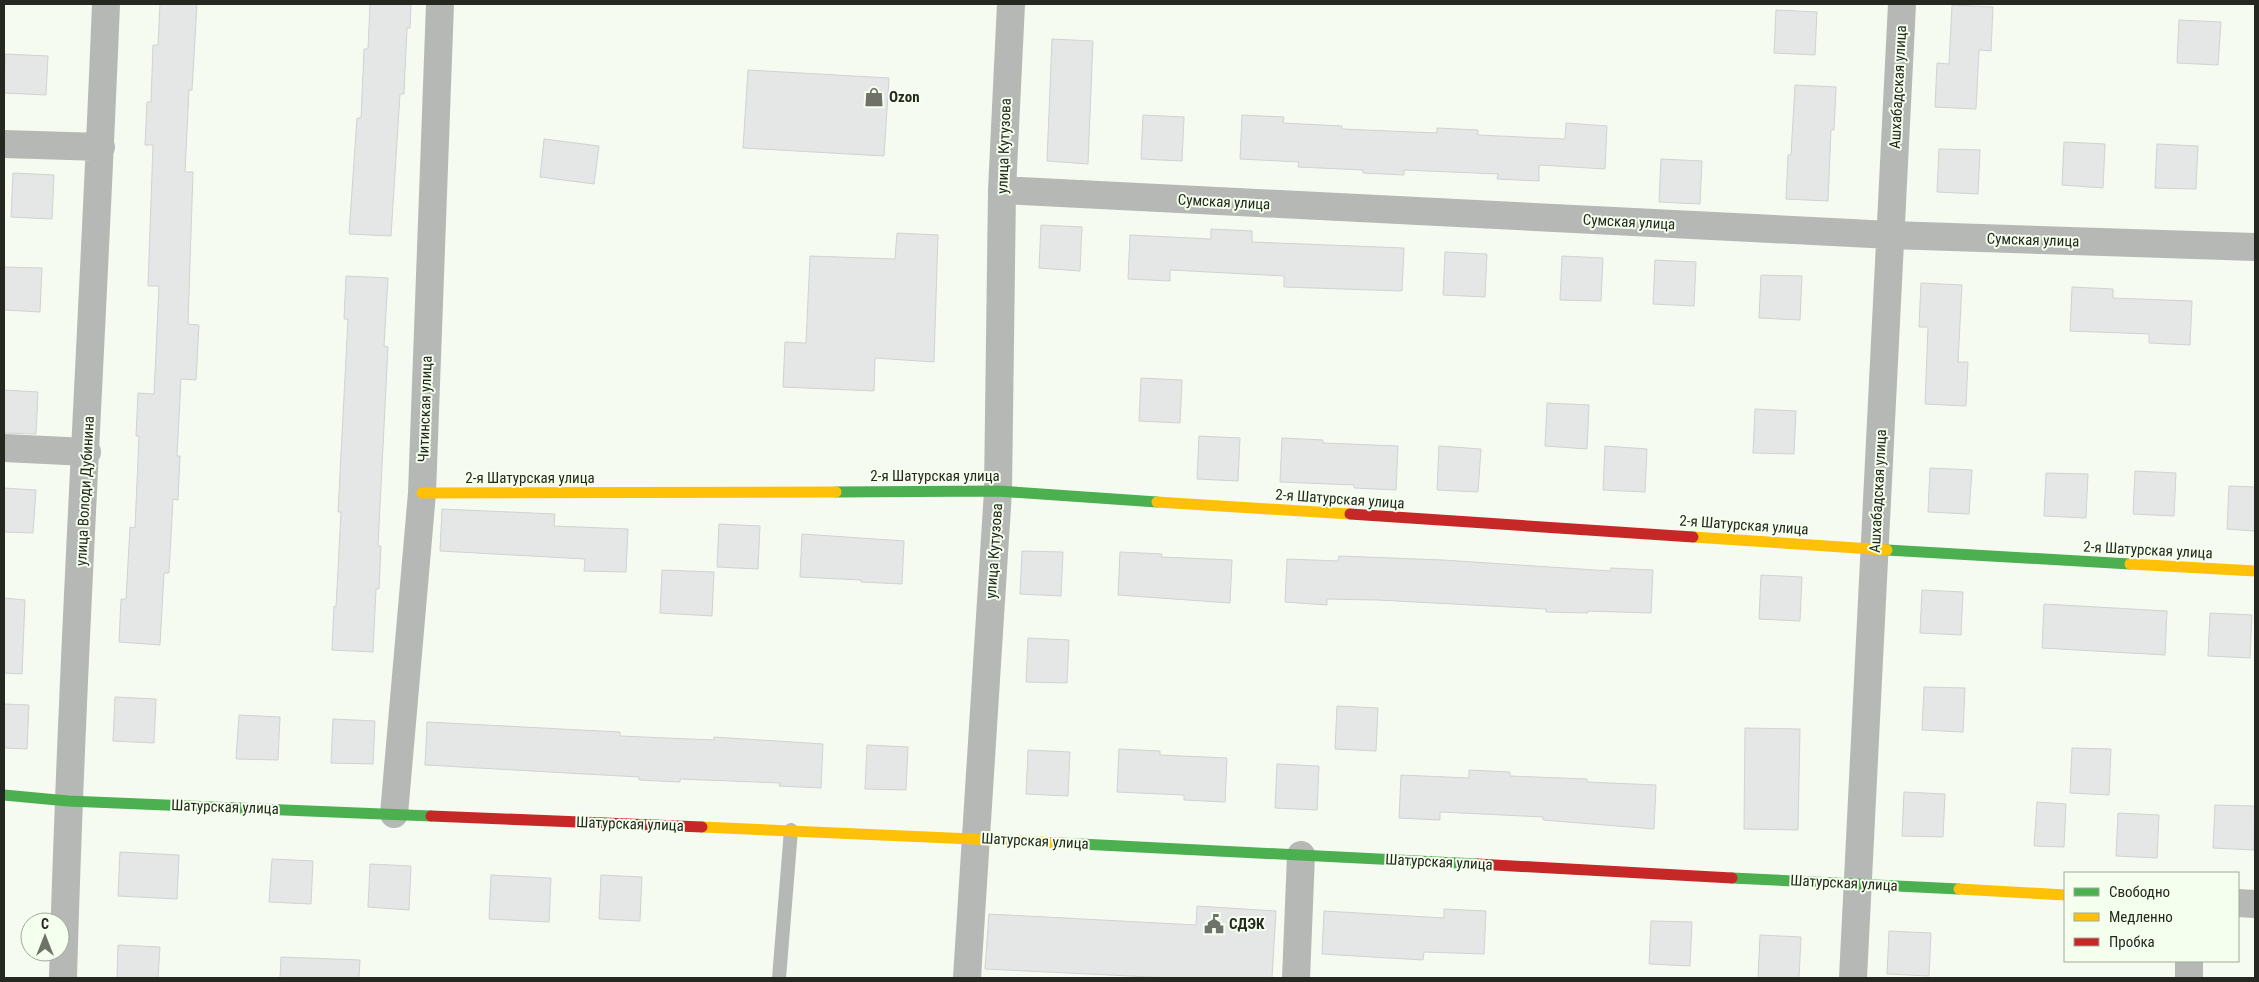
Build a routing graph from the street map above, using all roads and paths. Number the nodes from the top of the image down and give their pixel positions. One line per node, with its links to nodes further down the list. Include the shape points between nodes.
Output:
1 (106, 4): 6 (street, улица Володи Дубинина)
2 (440, 4): 13 (street, Читинская улица)
3 (1011, 4): 7 (street, улица Кутузова)
4 (1902, 4): 8 (street, Ашхабадская улица)
5 (4, 144): 6 (street)
6 (100, 147): 11 (street, улица Володи Дубинина)
7 (1002, 190): 8 (street, Сумская улица); 12 (street, улица Кутузова)
8 (1891, 236): 9 (street, Сумская улица); 14 (street, Ашхабадская улица)
9 (2255, 246)
10 (4, 448): 11 (street)
11 (87, 452): 17 (street, улица Володи Дубинина)
12 (998, 491): 13 (street, 2-я Шатурская улица); 14 (street, 2-я Шатурская улица); 20 (street, улица Кутузова)
13 (422, 493): 18 (street, Читинская улица)
14 (1875, 549): 15 (street, 2-я Шатурская улица); 22 (street, Ашхабадская улица)
15 (2255, 571)
16 (4, 795): 17 (street, Шатурская улица)
17 (68, 801): 18 (street, Шатурская улица); 27 (street, улица Володи Дубинина)
18 (394, 814): 19 (street, Шатурская улица)
19 (791, 830): 20 (street, Шатурская улица); 28 (lane)
20 (976, 838): 21 (street, Шатурская улица); 29 (street, улица Кутузова)
21 (1301, 855): 22 (street, Шатурская улица); 30 (street)
22 (1858, 884): 23 (street, Шатурская улица); 31 (street, Ашхабадская улица)
23 (2064, 895)
24 (2239, 903): 25 (street)
25 (2255, 904)
26 (2189, 962): 32 (street)
27 (64, 978)
28 (779, 978)
29 (966, 978)
30 (1296, 978)
31 (1853, 978)
32 (2188, 978)

